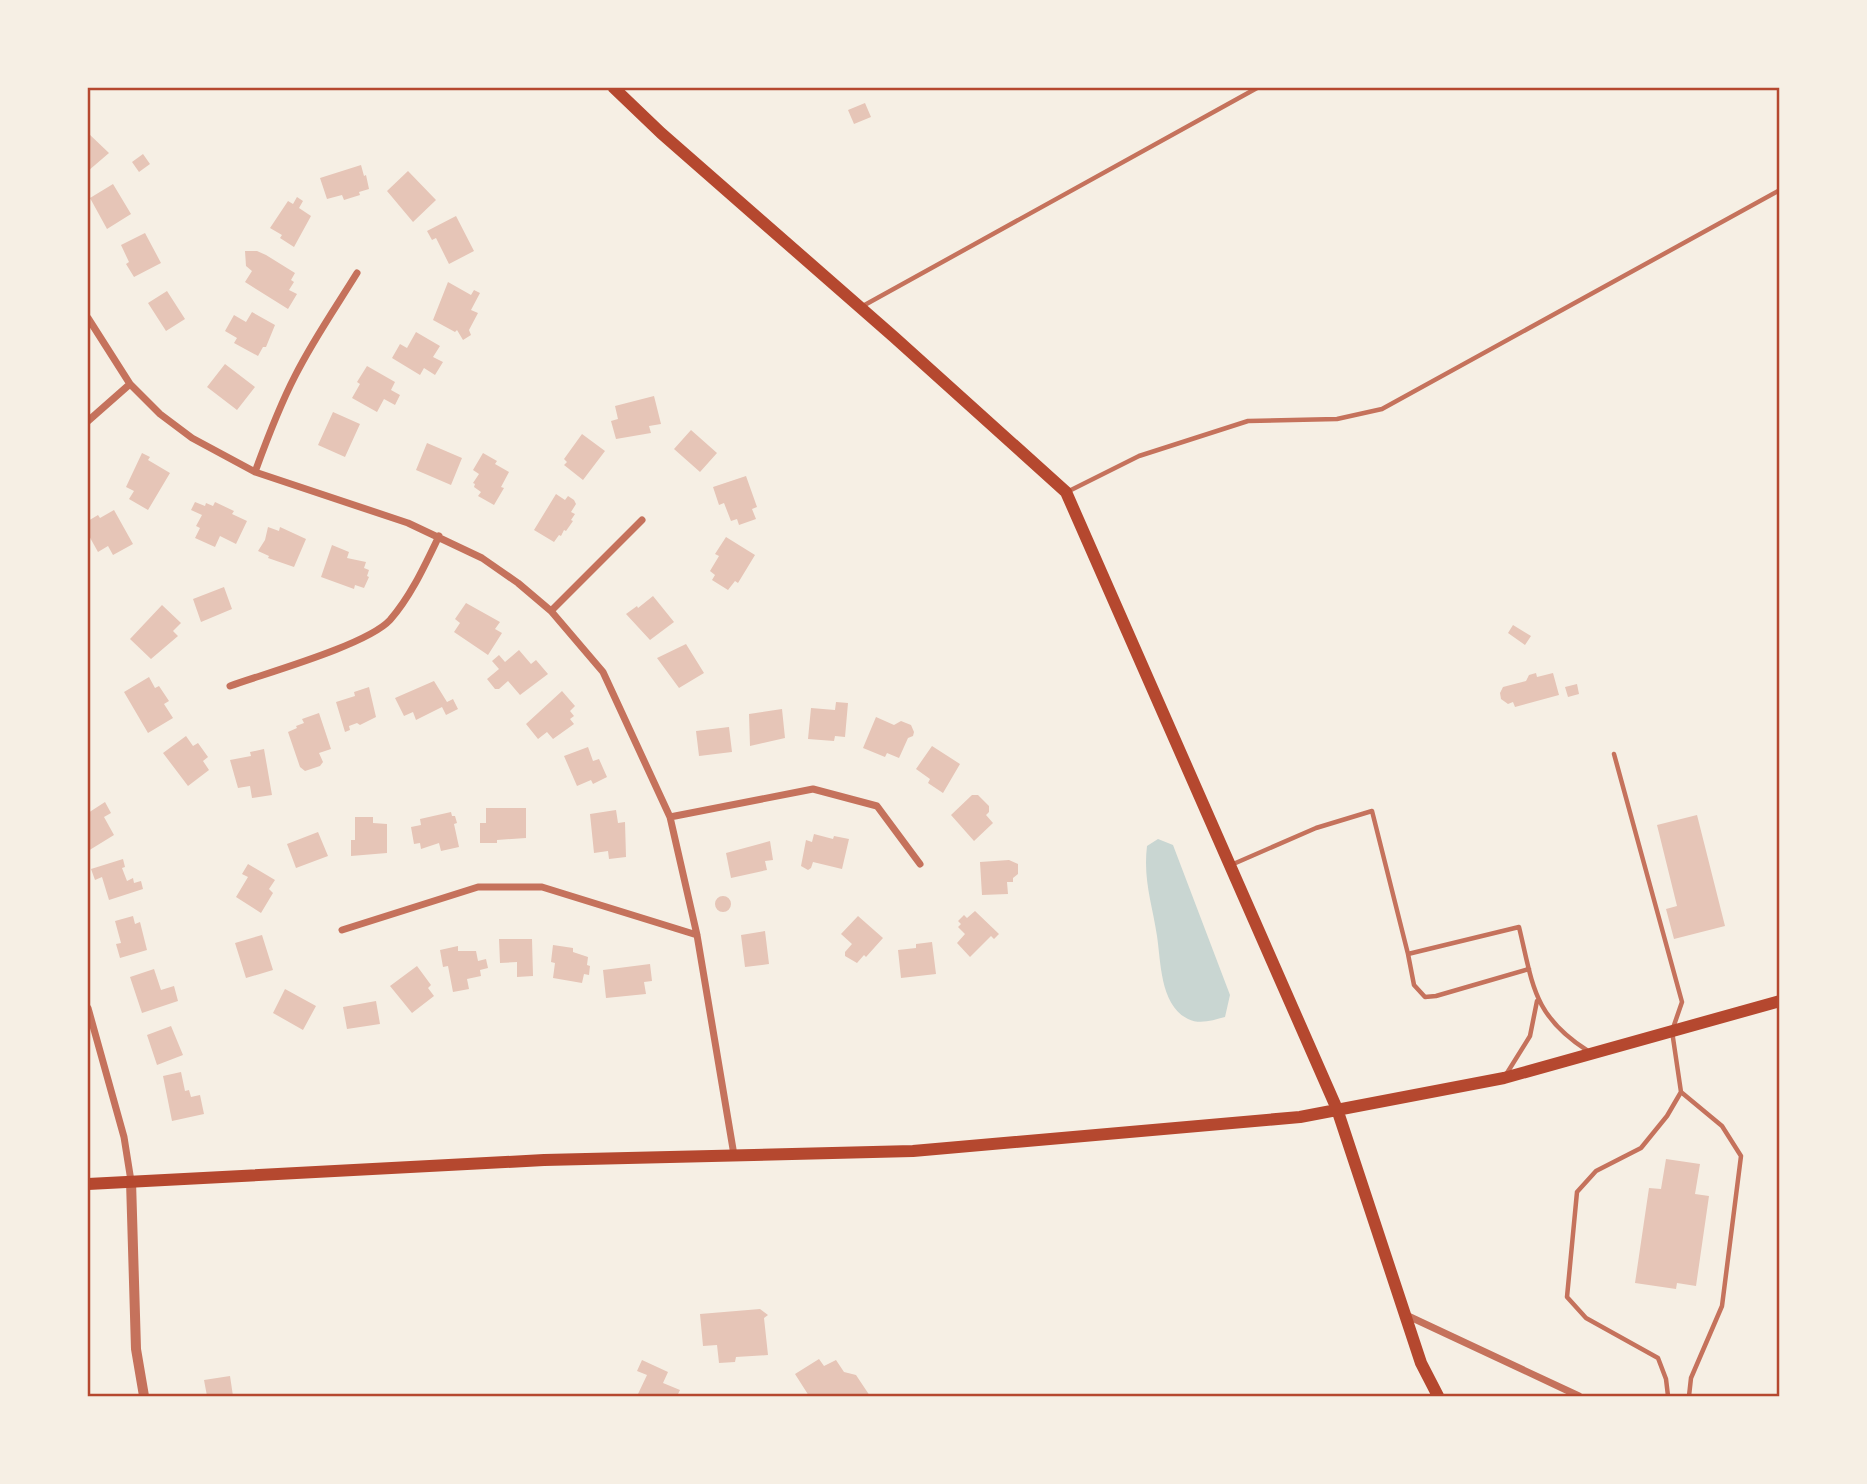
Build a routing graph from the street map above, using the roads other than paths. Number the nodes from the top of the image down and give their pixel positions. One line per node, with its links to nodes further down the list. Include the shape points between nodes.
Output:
1 (614, 88): 5 (main road)
2 (1257, 88): 5 (lane)
3 (1780, 190): 10 (lane, via 1382,409 1337,419 1248,421 1139,456)
4 (358, 273): 9 (street, via 295,376)
5 (861, 307): 10 (main road)
6 (88, 318): 7 (street)
7 (130, 384): 8 (street); 9 (street, via 192,438)
8 (88, 421)
9 (255, 472): 12 (street)
10 (1066, 492): 18 (main road)
11 (642, 520): 13 (street)
12 (439, 537): 13 (street, via 482,558); 14 (street, via 410,593 388,622 356,642)
13 (551, 611): 16 (street, via 603,672)
14 (230, 686)
15 (1614, 754): 26 (lane, via 1682,1002)
16 (670, 817): 17 (street, via 813,789 877,806); 20 (street)
17 (920, 864)
18 (1229, 866): 21 (lane, via 1316,828 1371,811); 30 (main road)
19 (342, 930): 20 (street, via 478,887 542,887)
20 (697, 935): 31 (street)
21 (1408, 954): 22 (lane, via 1414,985 1425,996); 22 (lane, via 1519,927)
22 (1529, 969): 23 (lane)
23 (1537, 1000): 27 (lane, via 1562,1033); 28 (lane, via 1530,1036)
24 (1780, 1001): 26 (main road)
25 (88, 1008): 32 (street, via 124,1137)
26 (1672, 1031): 27 (main road); 29 (lane)
27 (1591, 1054): 28 (main road)
28 (1504, 1078): 30 (main road)
29 (1681, 1092): 38 (lane, via 1668,1116 1640,1148 1596,1171 1577,1192 1567,1297 1586,1318 1658,1358); 39 (lane, via 1722,1126 1741,1156 1722,1306 1691,1378)
30 (1337, 1109): 31 (main road, via 1300,1117 914,1151); 34 (main road)
31 (734, 1155): 32 (main road)
32 (131, 1181): 33 (main road); 35 (street, via 136,1349)
33 (88, 1184)
34 (1406, 1315): 36 (main road, via 1421,1363); 37 (street)
35 (144, 1396)
36 (1438, 1396)
37 (1579, 1396)
38 (1668, 1396)
39 (1689, 1396)

